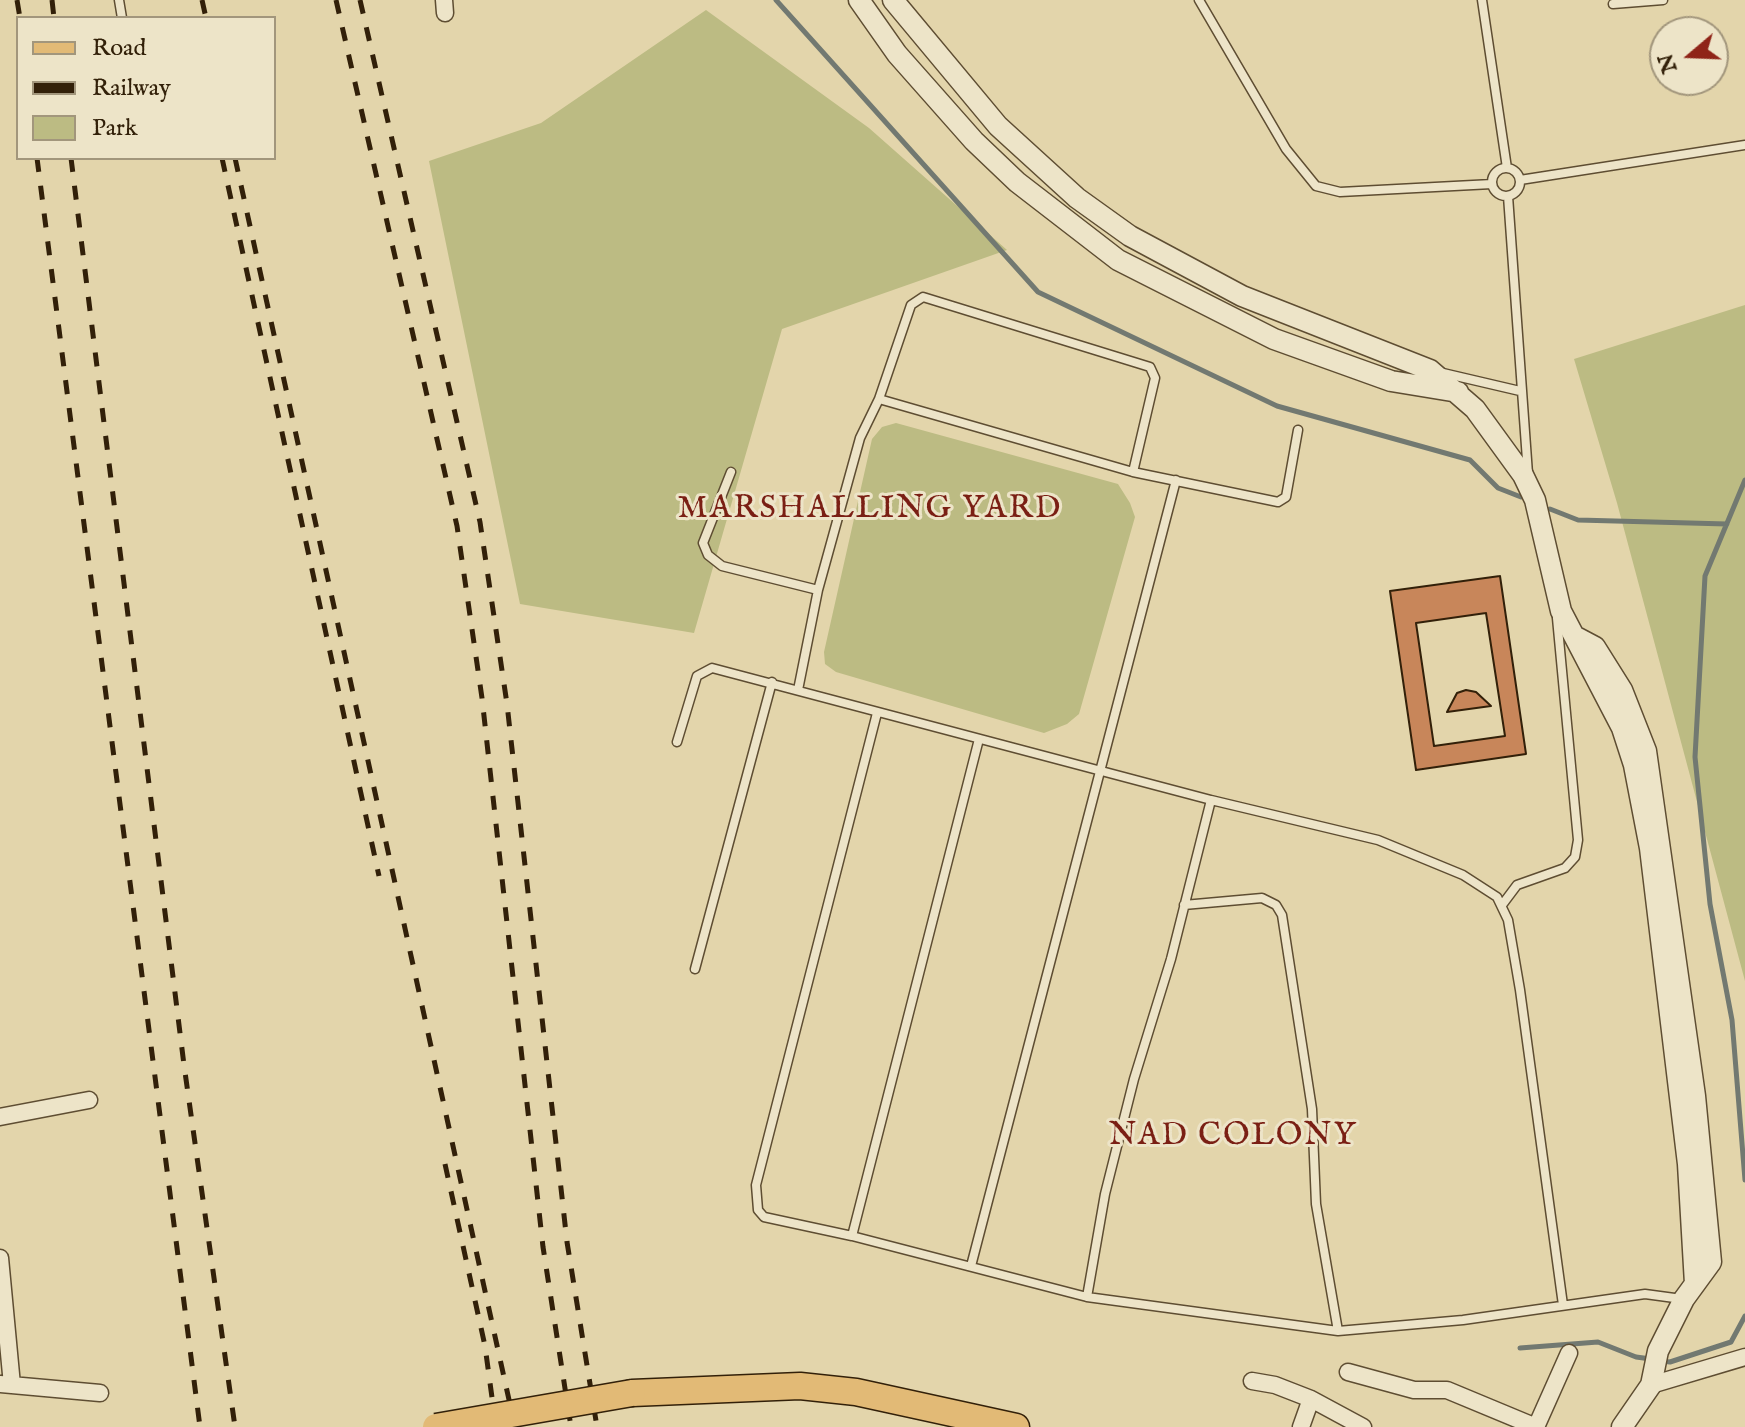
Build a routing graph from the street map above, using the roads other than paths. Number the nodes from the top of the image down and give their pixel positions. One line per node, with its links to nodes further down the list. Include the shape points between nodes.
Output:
1 (859, 0): 14 (street, via 897,54 974,141 1017,182 1118,260 1303,350 1391,381)
2 (893, 0): 12 (street, via 998,126 1077,198 1130,236 1242,296)
3 (1199, 0): 10 (lane, via 1286,149 1316,186 1340,192)
4 (1482, 0): 8 (lane)
5 (1663, 0): 6 (lane)
6 (1613, 4)
7 (1745, 145): 9 (lane)
8 (1507, 168): 9 (lane); 10 (lane, via 1494,174)
9 (1520, 180): 11 (lane, via 1518,191)
10 (1492, 184): 11 (lane, via 1498,194)
11 (1508, 196): 13 (lane)
12 (1430, 370): 13 (lane); 14 (street)
13 (1520, 391): 20 (lane)
14 (1458, 392): 20 (street, via 1489,425)
15 (879, 399): 18 (lane); 18 (lane, via 911,305 923,297 1150,367 1155,378); 21 (lane, via 860,438)
16 (1298, 430): 19 (lane, via 1284,501)
17 (731, 472): 21 (lane, via 703,543 708,555 722,566)
18 (1133, 472): 19 (lane)
19 (1176, 480): 28 (lane)
20 (1529, 487): 22 (street)
21 (818, 590): 24 (lane)
22 (1556, 595): 31 (lane, via 1578,840 1575,857 1565,868 1517,885); 38 (street, via 1578,638 1595,647 1622,690 1646,751 1705,1178 1711,1262)
23 (772, 682): 24 (lane); 27 (lane, via 704,670 697,676); 32 (lane)
24 (798, 690): 25 (lane)
25 (877, 713): 26 (lane); 35 (lane, via 754,1200 764,1217)
26 (979, 739): 28 (lane); 35 (lane)
27 (677, 742)
28 (1102, 770): 29 (lane); 37 (lane)
29 (1211, 800): 30 (lane); 31 (lane, via 1378,840 1486,887)
30 (1184, 905): 39 (lane, via 1105,1194); 41 (lane, via 1262,898 1282,915 1312,1109 1316,1204)
31 (1502, 905): 40 (lane, via 1520,990)
32 (695, 969)
33 (89, 1100): 34 (street)
34 (0, 1117)
35 (852, 1236): 37 (lane)
36 (0, 1258): 47 (street)
37 (971, 1266): 39 (lane)
38 (1689, 1292): 40 (lane); 44 (street)
39 (1087, 1297): 41 (lane)
40 (1563, 1305): 41 (lane)
41 (1338, 1331)
42 (1569, 1353): 45 (street, via 1536,1427 1447,1390 1414,1390)
43 (1745, 1357): 44 (street)
44 (1655, 1369): 54 (street)
45 (1348, 1372)
46 (1252, 1381): 49 (street)
47 (6, 1384): 48 (street)
48 (100, 1393)
49 (1311, 1399): 52 (street); 53 (street)
50 (434, 1427): 51 (main road, bridge, via 632,1393 800,1386 856,1392)
51 (1016, 1427)
52 (1301, 1427)
53 (1363, 1427)
54 (1622, 1427)

